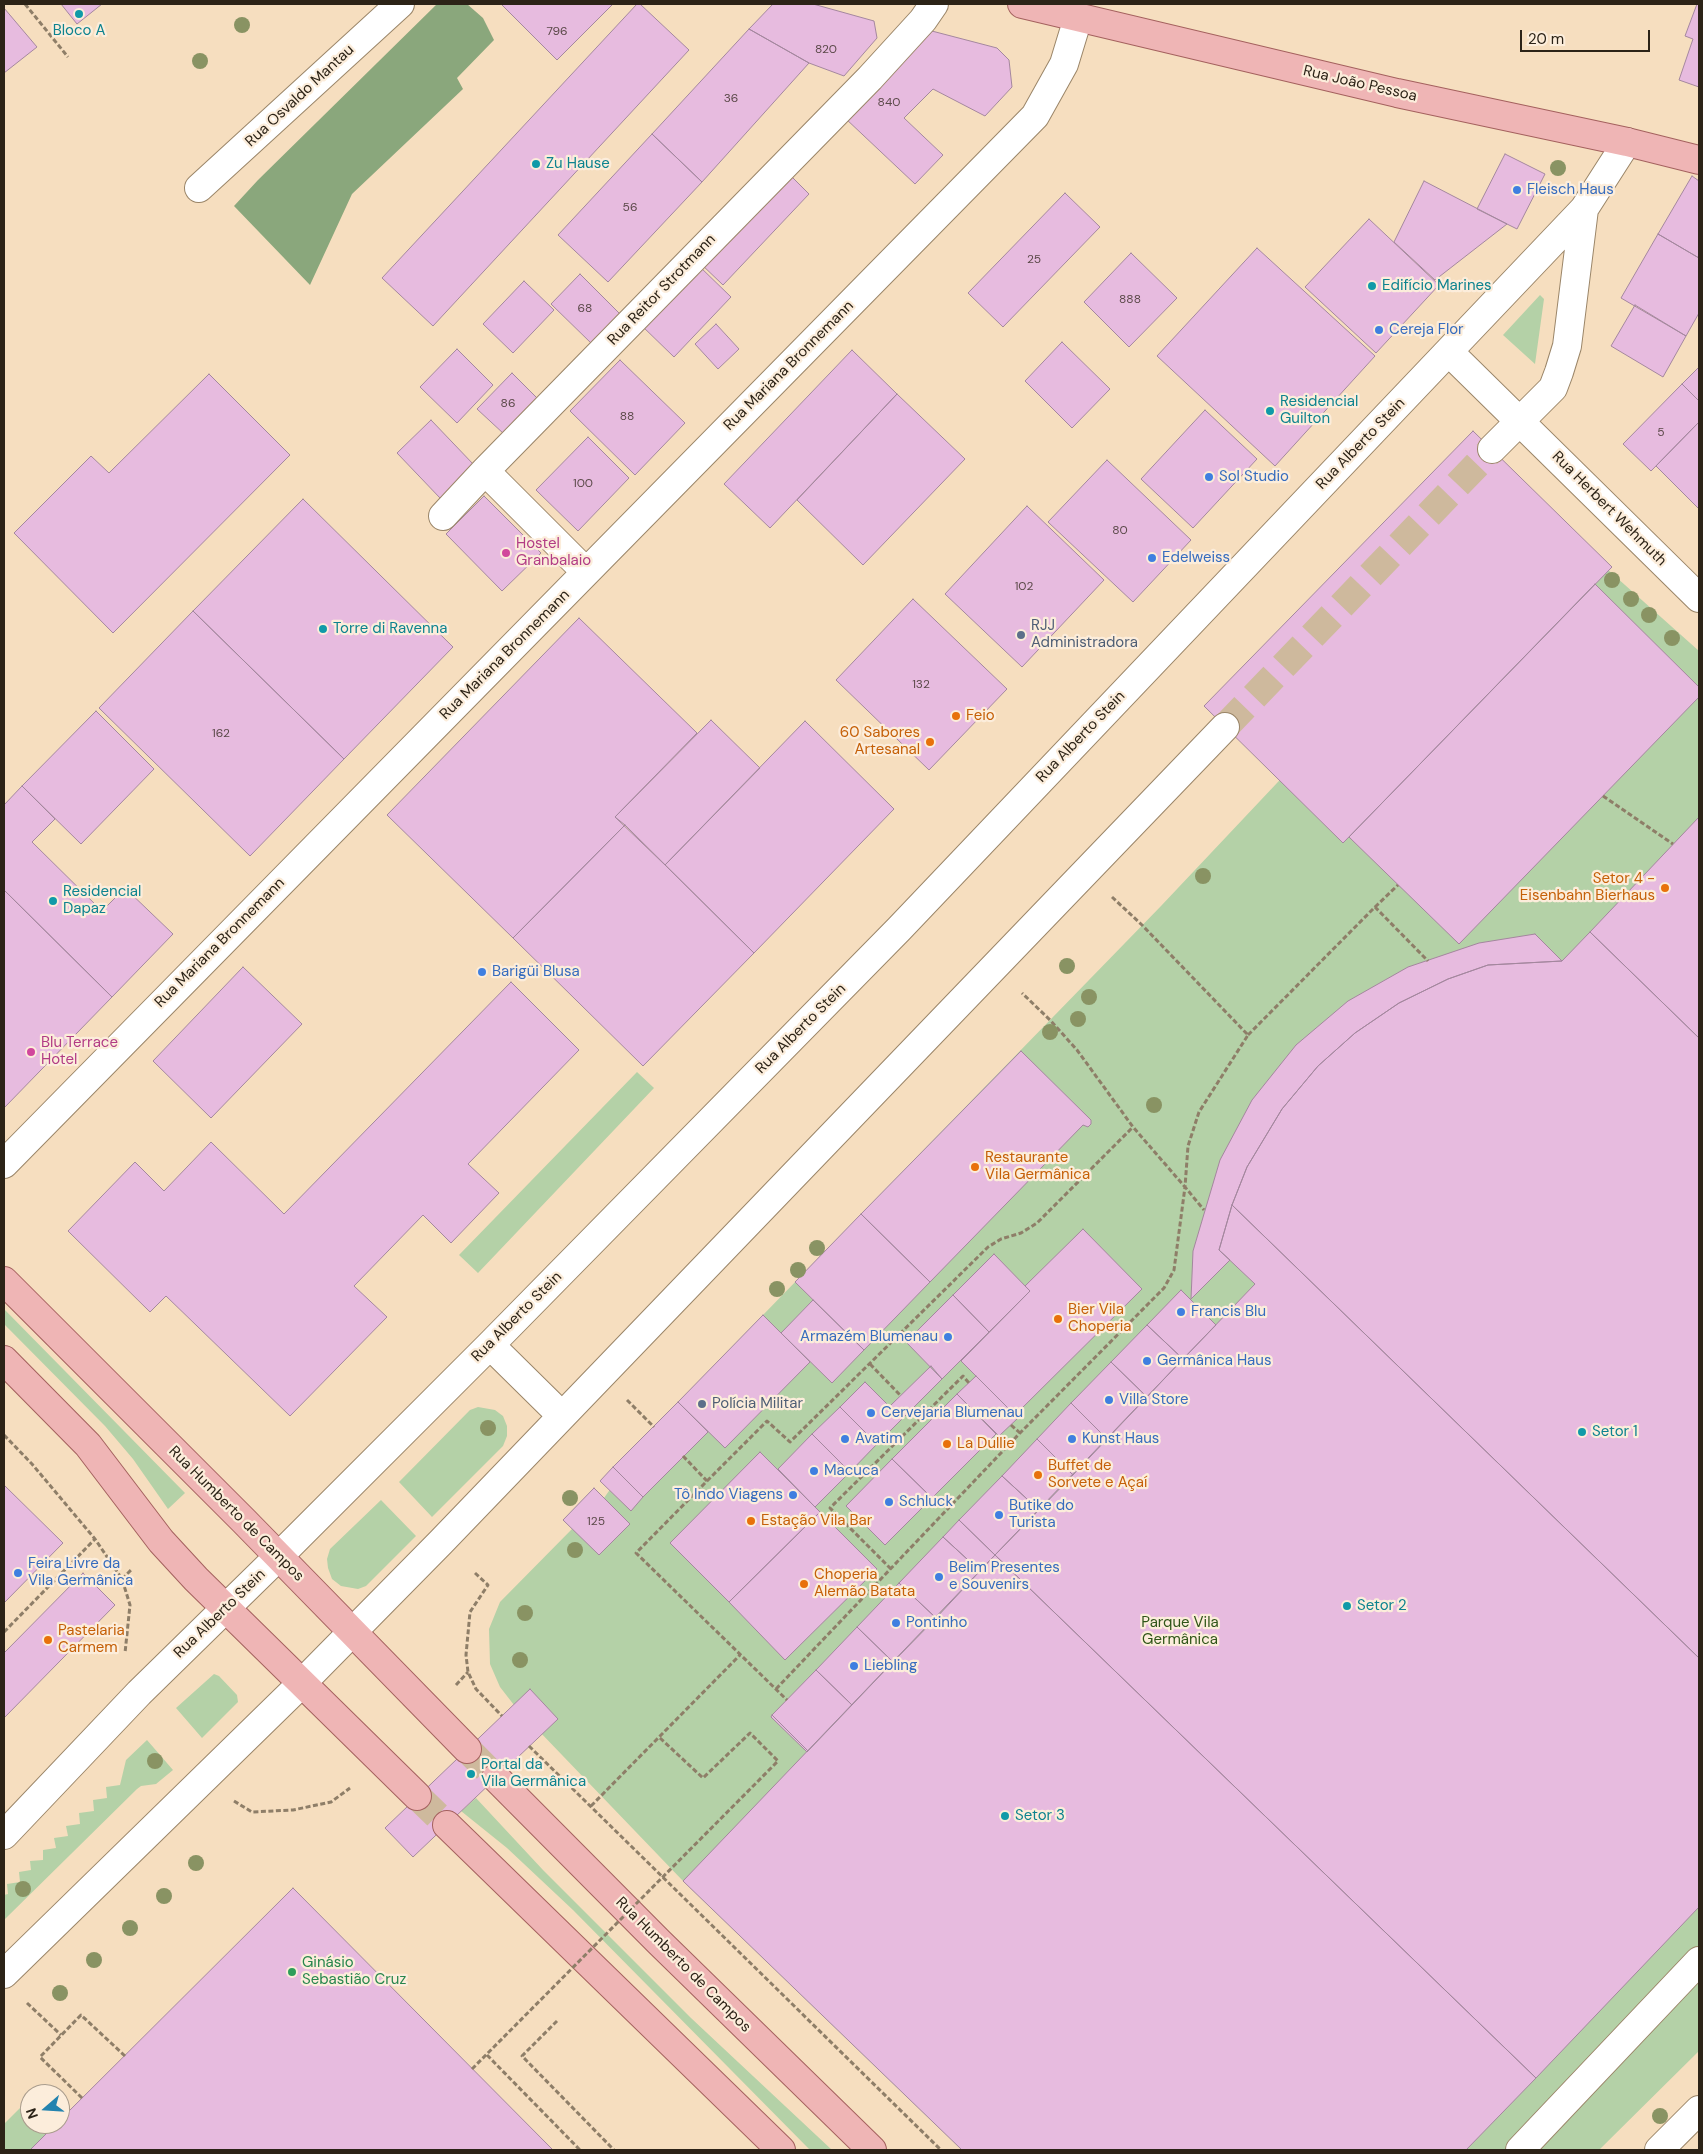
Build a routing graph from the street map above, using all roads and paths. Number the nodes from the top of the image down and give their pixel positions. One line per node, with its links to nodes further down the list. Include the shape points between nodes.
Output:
1 (25, 4): 6 (path)
2 (400, 4): 9 (street, Rua Osvaldo Mantau)
3 (934, 4): 14 (street, Rua Reitor Strotmann, via 870,78)
4 (1025, 4): 5 (main road, Rua João Pessoa)
5 (1078, 18): 7 (main road, Rua João Pessoa, via 1397,93); 16 (street, Rua Mariana Bronnemann, via 1064,64 1035,116)
6 (68, 57)
7 (1627, 142): 8 (main road, Rua João Pessoa); 10 (street, Rua Alberto Stein)
8 (1699, 160)
9 (199, 188)
10 (1584, 209): 11 (street, Rua Alberto Stein); 12 (street, Rua Alberto Stein, via 1566,346 1559,372 1553,388)
11 (1449, 352): 12 (street, Rua Herbert Wehmuth); 32 (street, Rua Alberto Stein, via 892,936)
12 (1520, 421): 13 (street, Rua Alberto Stein); 17 (street, Rua Herbert Wehmuth)
13 (1492, 449)
14 (485, 471): 15 (street, Rua Reitor Strotmann); 16 (street)
15 (443, 516)
16 (586, 572): 28 (street, Rua Mariana Bronnemann)
17 (1699, 598)
18 (1225, 727): 21 (street)
19 (1603, 796): 20 (path)
20 (1673, 844)
21 (1086, 872): 26 (path); 38 (street)
22 (1398, 885): 23 (path)
23 (1375, 907): 24 (path); 26 (path)
24 (1428, 961)
25 (1051, 1020): 27 (path)
26 (1248, 1035): 29 (path, via 1199,1112 1188,1146)
27 (1133, 1127): 29 (path); 34 (path, via 1037,1223 988,1247)
28 (4, 1164)
29 (1185, 1187): 30 (path); 41 (path, via 1174,1270 1164,1288)
30 (1204, 1210)
31 (4, 1281): 46 (main road, Rua Humberto de Campos)
32 (490, 1345): 38 (street); 46 (street, Rua Alberto Stein)
33 (4, 1360): 51 (main road, via 88,1445 161,1541)
34 (870, 1364): 36 (path); 44 (path, via 790,1442 767,1421)
35 (969, 1383): 39 (path, via 963,1376)
36 (901, 1396)
37 (914, 1408): 39 (path)
38 (562, 1416): 53 (street)
39 (922, 1417): 47 (path, via 830,1508)
40 (1012, 1425): 41 (path)
41 (1020, 1433): 47 (path)
42 (4, 1435): 45 (path)
43 (683, 1456): 44 (path)
44 (707, 1481): 54 (path, via 636,1553)
45 (95, 1539): 50 (path); 52 (path)
46 (278, 1557): 51 (street, Rua Alberto Stein); 53 (main road, Rua Humberto de Campos)
47 (891, 1569): 59 (path)
48 (131, 1570): 50 (path)
49 (475, 1573): 56 (path, via 488,1585 470,1612 466,1655)
50 (122, 1578): 55 (path, via 130,1605)
51 (225, 1609): 57 (main road); 71 (street, Rua Alberto Stein, via 139,1693)
52 (4, 1632)
53 (352, 1632): 57 (street); 64 (main road, Rua Humberto de Campos)
54 (740, 1655): 59 (path); 62 (path)
55 (123, 1661)
56 (468, 1672): 58 (path); 61 (path, via 476,1689)
57 (301, 1684): 67 (main road); 73 (street)
58 (455, 1685)
59 (776, 1690): 60 (path)
60 (787, 1700)
61 (502, 1716)
62 (660, 1738): 69 (path); 77 (path, bridge, via 703,1778 750,1733 778,1761)
63 (529, 1746): 69 (path)
64 (467, 1749)
65 (496, 1778): 85 (main road, Rua Humberto de Campos)
66 (350, 1788): 68 (path, via 331,1802 294,1810 252,1812)
67 (417, 1796)
68 (234, 1801)
69 (591, 1806): 86 (path)
70 (447, 1825): 84 (main road)
71 (4, 1835)
72 (1699, 1962): 87 (street)
73 (4, 1974)
74 (25, 2001): 76 (path)
75 (557, 2022): 83 (path, via 522,2056)
76 (61, 2035): 78 (path, via 81,2015); 80 (path, via 40,2057)
77 (487, 2055): 79 (path, bridge); 82 (path)
78 (125, 2056)
79 (472, 2069)
80 (82, 2098)
81 (1699, 2110): 88 (street)
82 (580, 2150)
83 (614, 2150)
84 (781, 2150)
85 (872, 2150)
86 (941, 2150)
87 (1520, 2150)
88 (1659, 2150)

